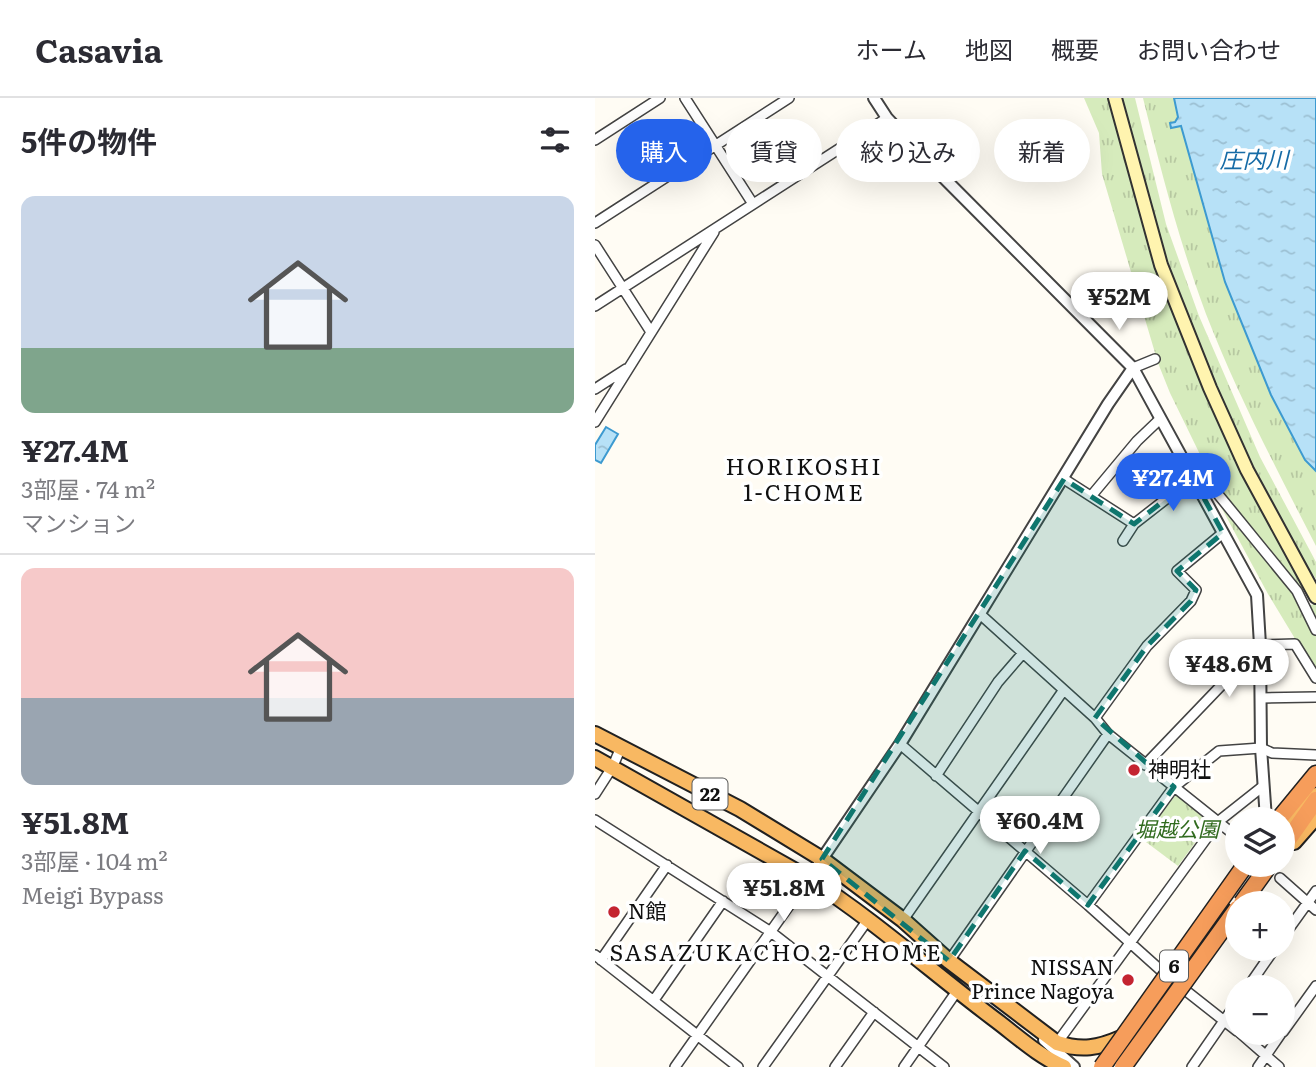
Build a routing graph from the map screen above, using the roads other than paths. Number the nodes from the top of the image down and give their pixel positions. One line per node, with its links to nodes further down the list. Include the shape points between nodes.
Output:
1 (660, 98): 7 (street)
2 (685, 98): 8 (street)
3 (789, 98): 8 (street)
4 (874, 98): 6 (street)
5 (1115, 98): 28 (main road, via 1161,265 1210,388 1247,470)
6 (887, 118): 9 (street); 18 (street)
7 (595, 140)
8 (715, 145): 9 (street); 10 (street)
9 (753, 204): 11 (street)
10 (595, 223)
11 (717, 227): 13 (street); 15 (street)
12 (595, 245): 13 (street)
13 (623, 288): 14 (street); 15 (street)
14 (595, 306)
15 (651, 332): 17 (street)
16 (1155, 359): 18 (street)
17 (629, 368): 19 (street); 21 (street)
18 (1133, 368): 20 (street); 23 (street)
19 (595, 389)
20 (1160, 419): 22 (street); 24 (street)
21 (595, 422)
22 (1193, 478): 25 (street); 26 (street); 29 (street, via 1217,493)
23 (1064, 479): 24 (street); 30 (street)
24 (1092, 495): 25 (street)
25 (1134, 524): 27 (street)
26 (1223, 533): 32 (street, via 1258,595); 38 (street, via 1177,571 1196,590 1191,601 1147,646)
27 (1123, 541)
28 (1314, 592)
29 (1311, 605): 31 (street)
30 (981, 615): 33 (street); 41 (street)
31 (1316, 630)
32 (1260, 645): 34 (street, via 1295,644); 37 (street); 46 (street)
33 (1023, 653): 35 (street); 49 (street, via 998,682)
34 (1316, 678)
35 (1063, 691): 38 (street); 57 (street)
36 (1316, 697): 37 (street)
37 (1261, 698): 43 (street)
38 (1095, 718): 40 (street)
39 (595, 734): 42 (highway, 22)
40 (1108, 734): 46 (street); 65 (street)
41 (900, 744): 49 (street); 66 (street)
42 (621, 747): 47 (street); 66 (highway, 22, via 740,809)
43 (1261, 748): 44 (street); 50 (street, via 1219,751); 51 (street)
44 (1316, 755)
45 (595, 758): 47 (highway, 22)
46 (1145, 765): 50 (street)
47 (613, 766): 52 (street); 72 (highway, 22)
48 (1316, 774): 56 (highway)
49 (936, 776): 57 (street)
50 (1174, 787): 61 (street); 77 (street)
51 (1262, 787): 55 (street); 61 (street)
52 (595, 794)
53 (1316, 794): 58 (highway)
54 (1316, 800): 63 (highway)
55 (1264, 807)
56 (1289, 807)
57 (978, 811): 65 (street); 79 (street)
58 (1295, 813)
59 (1316, 817): 64 (highway)
60 (595, 820): 67 (street)
61 (1219, 821): 62 (street); 85 (street)
62 (1225, 826)
63 (1295, 830)
64 (1295, 841)
65 (1025, 851): 77 (street); 87 (street)
66 (822, 859): 72 (street); 79 (highway, 22)
67 (667, 865): 75 (street); 86 (street)
68 (1236, 877): 89 (highway)
69 (1236, 877): 114 (highway, 6, bridge)
70 (1268, 877): 73 (highway, bridge)
71 (1283, 877): 76 (street)
72 (810, 878): 81 (highway, 22); 83 (street)
73 (1255, 891)
74 (1316, 891): 76 (street)
75 (723, 901): 83 (street); 93 (street)
76 (1307, 902): 78 (street); 80 (street)
77 (1088, 905): 85 (street)
78 (1316, 910)
79 (903, 920): 87 (highway, 22)
80 (1295, 920)
81 (867, 921): 88 (street); 92 (highway, 22)
82 (1225, 926): 101 (highway, 6, bridge)
83 (771, 932): 88 (street); 98 (street)
84 (1225, 933): 91 (highway)
85 (1128, 942): 89 (street); 100 (street)
86 (598, 957): 93 (street)
87 (949, 961): 94 (highway, 22)
88 (828, 975): 95 (street); 109 (street)
89 (1166, 975): 91 (street); 99 (highway)
90 (1316, 986): 96 (street)
91 (1185, 990): 97 (street); 101 (highway)
92 (957, 991): 104 (street); 106 (highway, 22)
93 (654, 1000): 98 (street)
94 (1012, 1009): 100 (highway, 22); 113 (street)
95 (874, 1012): 104 (street); 110 (street)
96 (1295, 1014)
97 (1225, 1020): 117 (street)
98 (698, 1036): 107 (street); 108 (street)
99 (1121, 1038): 100 (highway, 22, via 1091,1049); 114 (highway)
100 (1057, 1043)
101 (1143, 1044): 115 (highway, bridge); 116 (highway, 6, bridge)
102 (1253, 1045): 105 (street)
103 (1273, 1045): 105 (street)
104 (918, 1047): 111 (street); 112 (street)
105 (1265, 1056): 118 (street); 119 (street)
106 (1052, 1064)
107 (675, 1067)
108 (738, 1067)
109 (763, 1067)
110 (835, 1067)
111 (904, 1067)
112 (944, 1067)
113 (1075, 1067)
114 (1101, 1067)
115 (1117, 1067)
116 (1125, 1067)
117 (1192, 1067)
118 (1258, 1067)
119 (1279, 1067)

